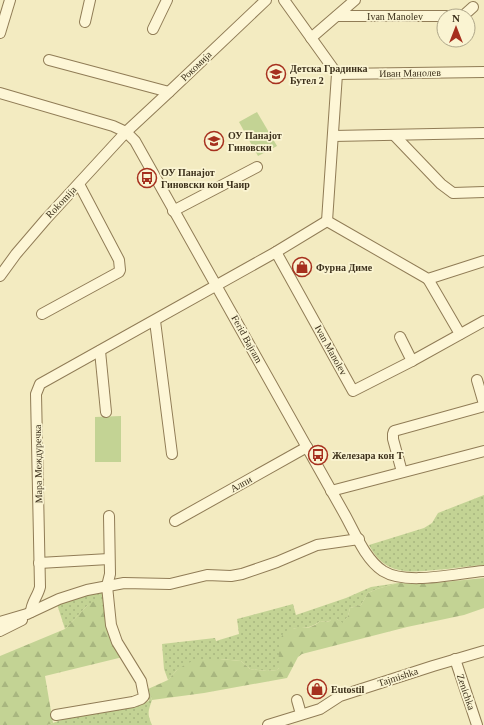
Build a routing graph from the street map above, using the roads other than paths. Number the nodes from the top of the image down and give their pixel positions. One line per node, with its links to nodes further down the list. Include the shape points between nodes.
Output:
1 (10, 0): 11 (street)
2 (90, 0): 9 (street)
3 (167, 0): 10 (street)
4 (266, 0): 16 (street, Рокомија)
5 (284, 0): 12 (street)
6 (355, 0): 8 (street)
7 (473, 7): 8 (street, Ivan Manolev, via 463,16)
8 (337, 16): 12 (street)
9 (85, 22)
10 (153, 30)
11 (0, 34)
12 (311, 38): 15 (street)
13 (49, 60): 16 (street)
14 (484, 72): 15 (street, Иван Манолев)
15 (337, 74): 20 (street)
16 (169, 92): 18 (street, Рокомија)
17 (0, 94): 18 (street, Ferid Bajram)
18 (126, 132): 23 (street, Rokomija); 25 (street, Ferid Bajram, via 141,150)
19 (484, 133): 21 (street)
20 (333, 136): 21 (street); 26 (street)
21 (395, 136): 24 (street, via 453,193)
22 (257, 167): 25 (street)
23 (79, 184): 29 (street, Rokomija, via 16,254); 32 (street, via 119,260 120,270)
24 (484, 192)
25 (173, 211): 31 (street, Ferid Bajram)
26 (327, 221): 27 (street); 30 (street)
27 (276, 252): 31 (street); 38 (street, Ivan Manolev, via 353,391)
28 (484, 261): 30 (street)
29 (0, 276)
30 (428, 279): 35 (street)
31 (216, 286): 33 (street, Мара Междуречка); 42 (street, Ferid Bajram)
32 (42, 314)
33 (155, 321): 37 (street, Мара Междуречка); 44 (street)
34 (484, 321): 35 (street, Ivan Manolev)
35 (460, 334): 38 (street, Ivan Manolev)
36 (400, 337): 38 (street)
37 (100, 351): 41 (street); 51 (street, Мара Междуречка, via 42,382 37,390)
38 (412, 361)
39 (477, 380): 40 (street)
40 (483, 401): 45 (street, via 394,431 393,439)
41 (106, 412)
42 (307, 447): 46 (street, Ferid Bajram); 48 (street, Алпи)
43 (484, 451): 45 (street)
44 (172, 454)
45 (402, 472): 46 (street)
46 (331, 491): 49 (street, Ferid Bajram)
47 (109, 516): 50 (street)
48 (175, 521)
49 (359, 539): 52 (street, Ferid Bajram, via 379,567 397,576 419,578); 53 (street, via 317,546 242,574 207,575 170,584 124,583)
50 (109, 559): 51 (street); 53 (street, via 110,574)
51 (39, 563): 54 (street, Мара Междуречка, via 39,591)
52 (484, 571)
53 (107, 586): 54 (street, via 71,595); 61 (street, via 113,632 140,677 144,696 133,702)
54 (29, 613): 55 (street); 56 (street)
55 (0, 622)
56 (0, 631)
57 (484, 651): 58 (street, Tajmishka)
58 (455, 659): 60 (street, Tajmishka, via 340,696 320,709); 63 (street, Zenichka)
59 (297, 700): 60 (street)
60 (301, 714): 62 (street, Tajmishka)
61 (56, 715)
62 (268, 725)
63 (477, 725)

